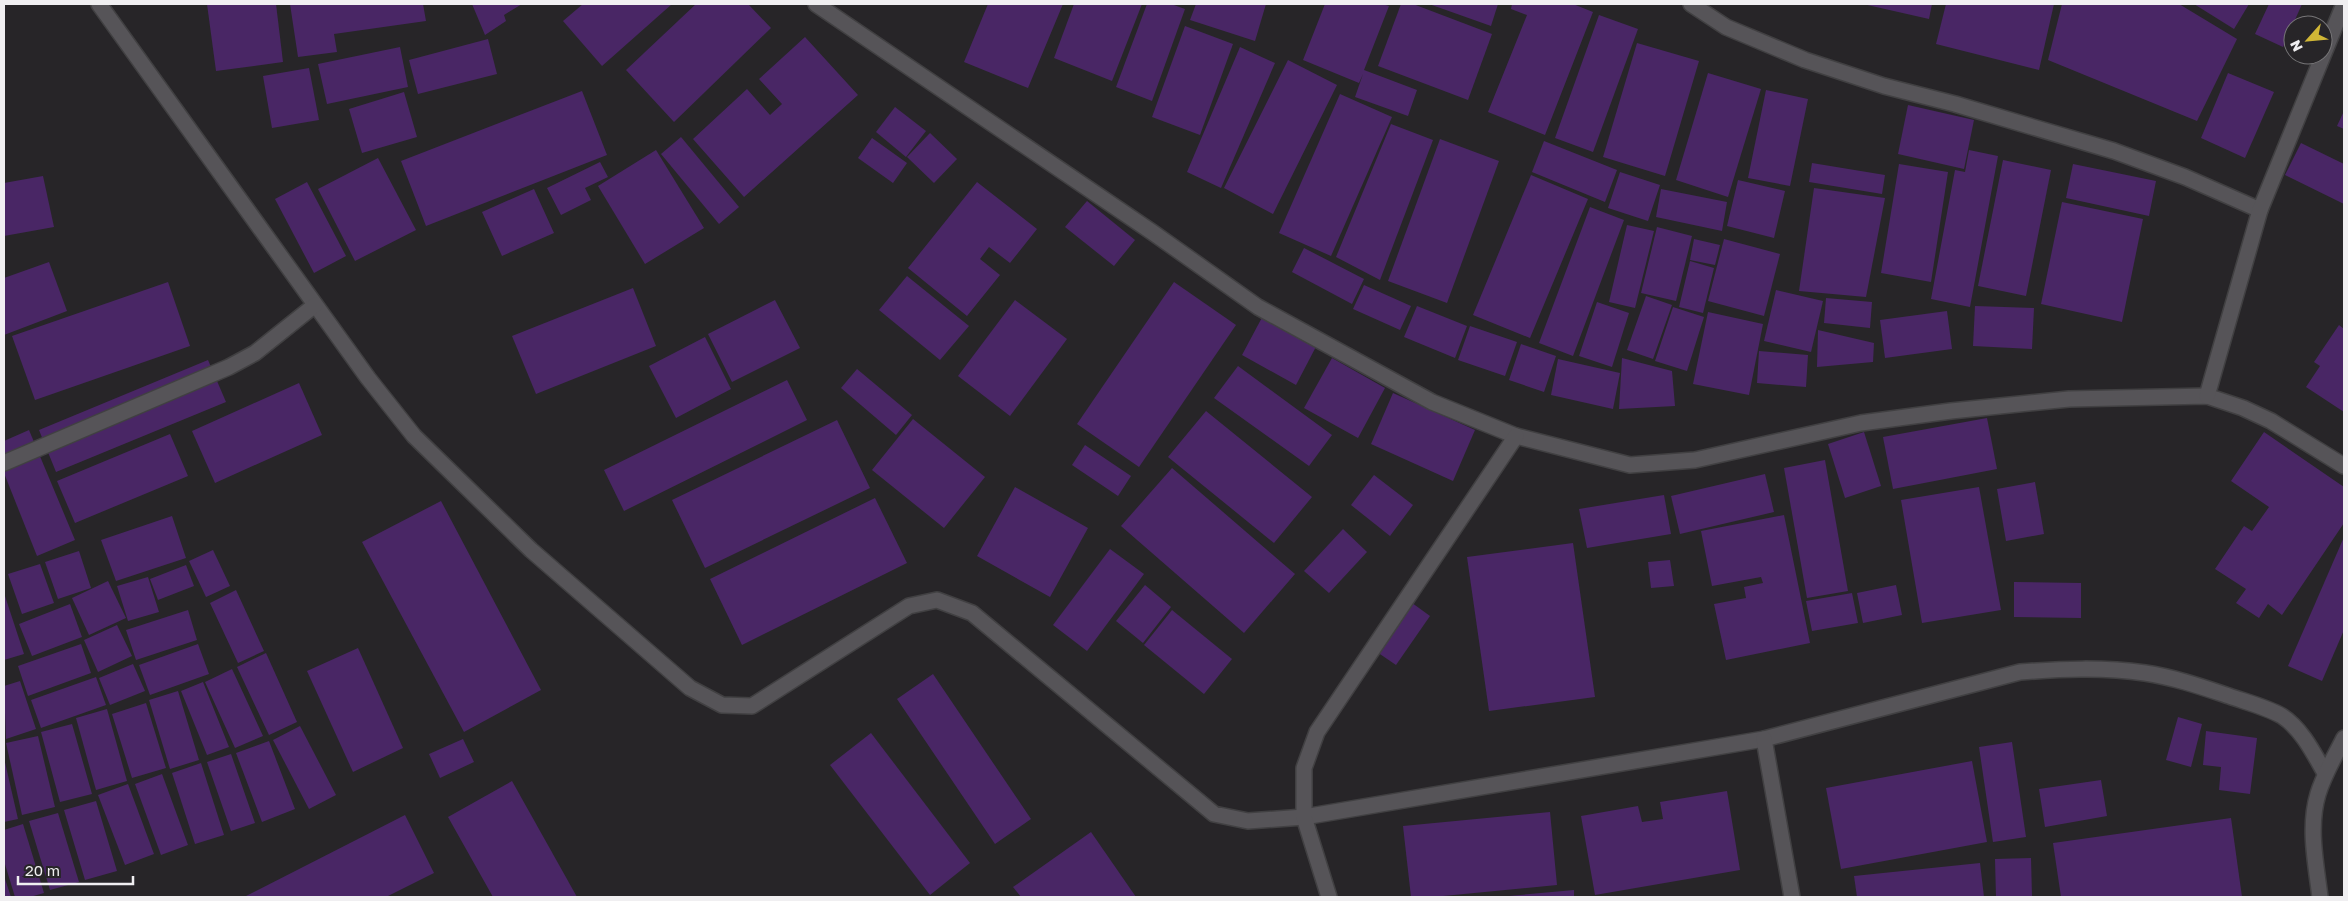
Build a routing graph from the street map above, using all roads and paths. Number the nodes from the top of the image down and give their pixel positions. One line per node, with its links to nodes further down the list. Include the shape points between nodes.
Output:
1 (99, 4): 6 (street)
2 (816, 4): 8 (street, via 1258,306 1432,402)
3 (1690, 4): 5 (street, via 1726,27 1805,60 1884,86 2114,151)
4 (2344, 7): 5 (street)
5 (2260, 210): 7 (street)
6 (315, 305): 9 (street, via 283,333 246,358); 14 (street, via 414,436 531,550 690,688 722,705 752,706 910,606 937,600 972,613 1214,814 1248,821)
7 (2207, 396): 8 (street, via 2069,399 1951,411 1861,423 1695,460 1630,465); 10 (street, via 2264,418)
8 (1516, 436): 14 (street, via 1317,732 1304,768)
9 (4, 463)
10 (2344, 466)
11 (2344, 738): 13 (street)
12 (1764, 739): 13 (street, via 2020,672 2088,669 2145,673 2259,706 2283,717 2299,733); 14 (street); 16 (street)
13 (2325, 773): 17 (street, via 2317,795 2313,831)
14 (1304, 817): 15 (street)
15 (1329, 897)
16 (1792, 897)
17 (2320, 897)

